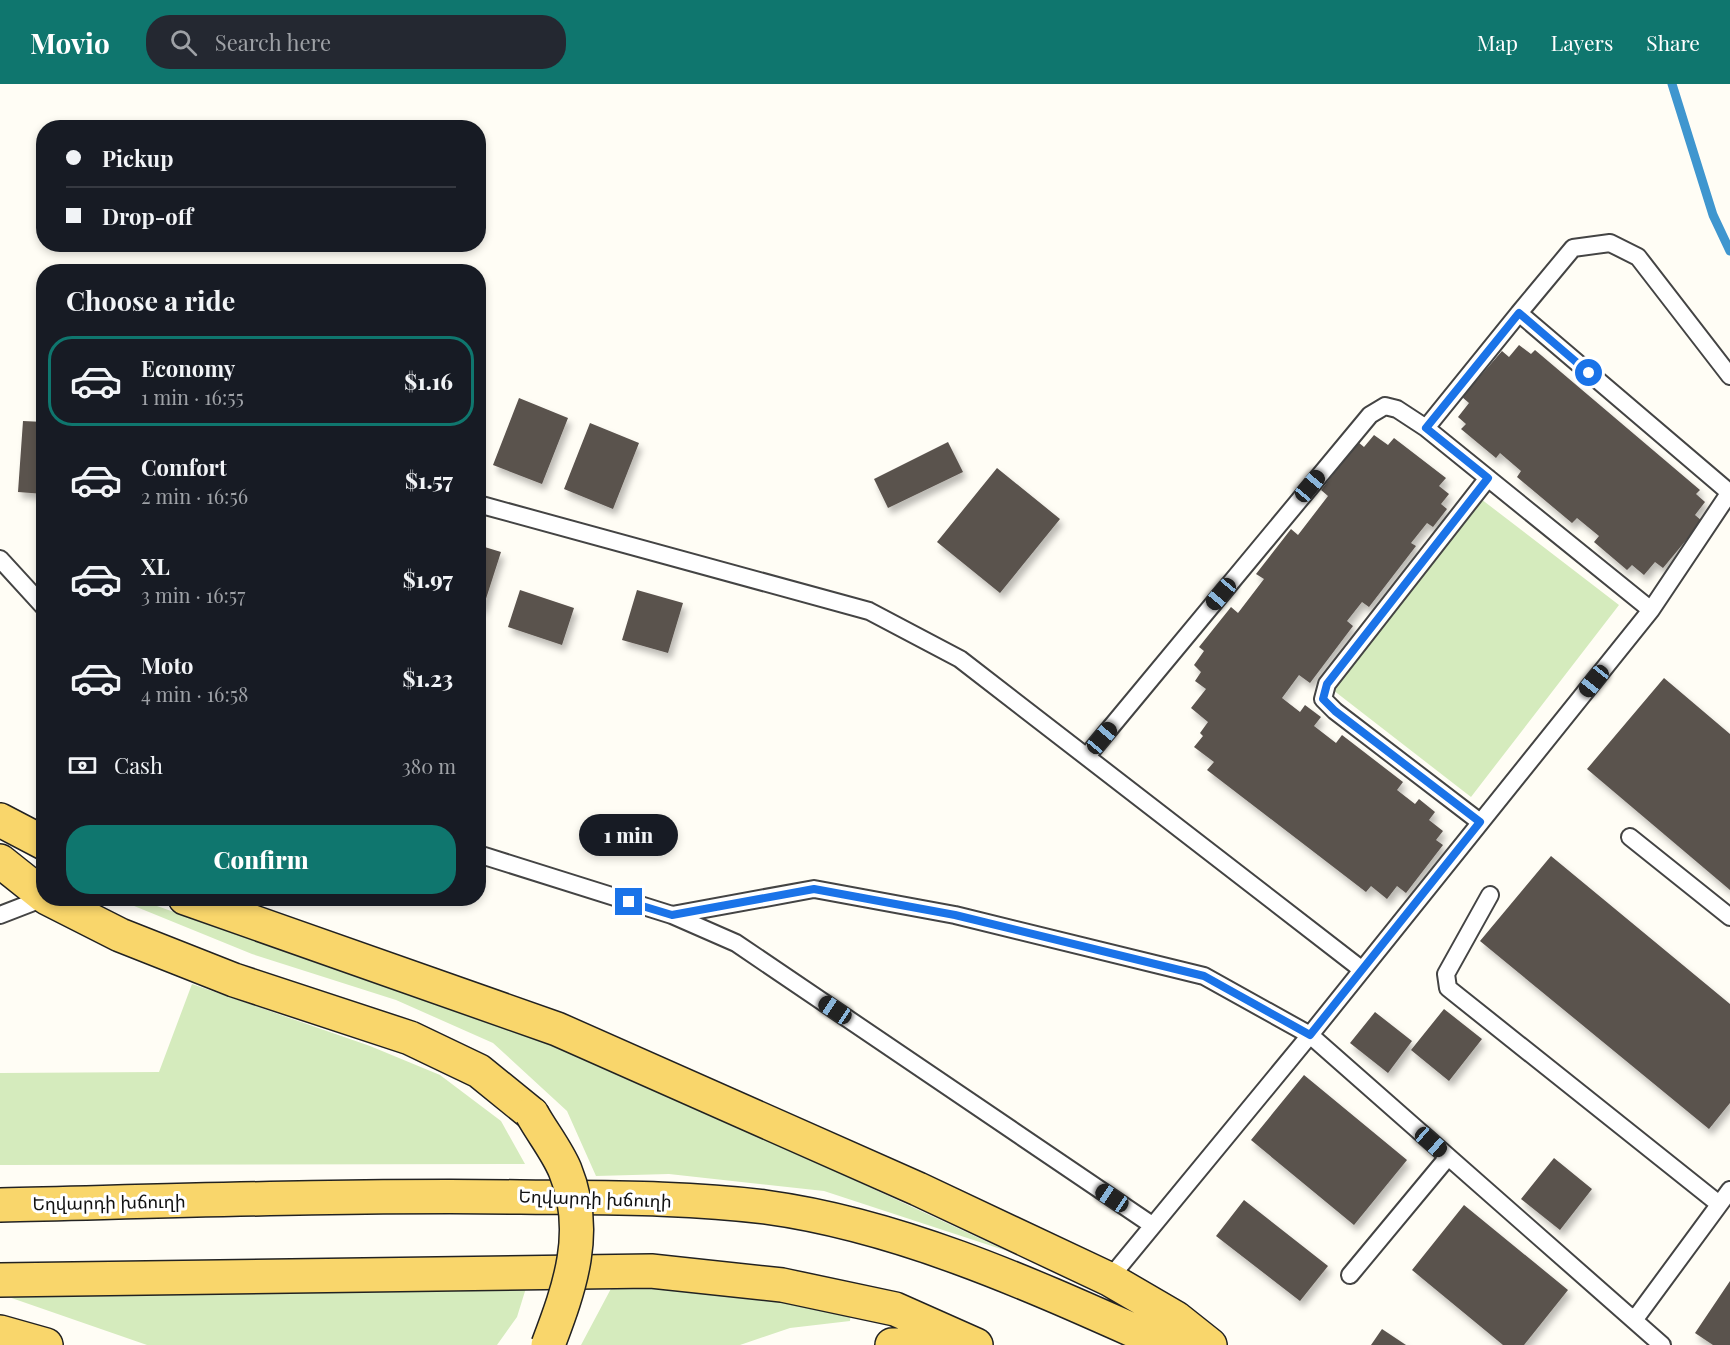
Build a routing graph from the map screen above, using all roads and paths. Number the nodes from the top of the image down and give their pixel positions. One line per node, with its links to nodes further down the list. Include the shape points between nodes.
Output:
1 (1519, 313): 2 (lane, via 1573,248 1610,243 1638,257); 3 (lane); 5 (lane)
2 (1730, 376)
3 (1426, 428): 4 (lane); 10 (lane, via 1397,409 1385,406 1370,415)
4 (1488, 478): 9 (lane); 12 (lane, via 1327,684 1323,699)
5 (1730, 492): 9 (lane)
6 (486, 506): 10 (lane, via 869,611 960,659)
7 (0, 559): 8 (lane)
8 (36, 599)
9 (1651, 610): 12 (lane)
10 (1088, 756): 25 (lane)
11 (0, 820): 14 (main road)
12 (1480, 822): 25 (lane)
13 (1630, 837): 24 (lane)
14 (36, 839)
15 (486, 857): 23 (lane)
16 (0, 861): 17 (main road)
17 (36, 891)
18 (1490, 895): 29 (lane, via 1446,974 1448,988)
19 (36, 901): 22 (lane)
20 (61, 906): 38 (main road, bridge, via 120,935 234,980 410,1038 479,1071 531,1114 565,1170 579,1220 569,1288)
21 (208, 906): 34 (main road, via 557,1029 918,1189)
22 (0, 915)
23 (672, 915): 26 (lane, via 814,889 943,912 1204,976); 31 (lane, via 736,943)
24 (1730, 917)
25 (1361, 969): 26 (lane)
26 (1310, 1035): 27 (lane); 31 (lane)
27 (1448, 1157): 32 (lane); 35 (lane)
28 (1730, 1190): 29 (lane)
29 (1719, 1204): 35 (lane)
30 (0, 1205): 42 (main road, Եղվարդի խճուղի, via 460,1196 618,1198 766,1207 892,1235 986,1269)
31 (1152, 1225): 34 (lane)
32 (1350, 1275)
33 (0, 1280): 41 (main road, via 651,1271 782,1285 895,1309)
34 (1109, 1280): 43 (main road, via 1176,1318)
35 (1635, 1319): 44 (lane)
36 (0, 1332): 37 (main road)
37 (46, 1345)
38 (548, 1345)
39 (892, 1345): 40 (main road)
40 (918, 1345)
41 (976, 1345)
42 (1166, 1345)
43 (1210, 1345)
44 (1662, 1345)

